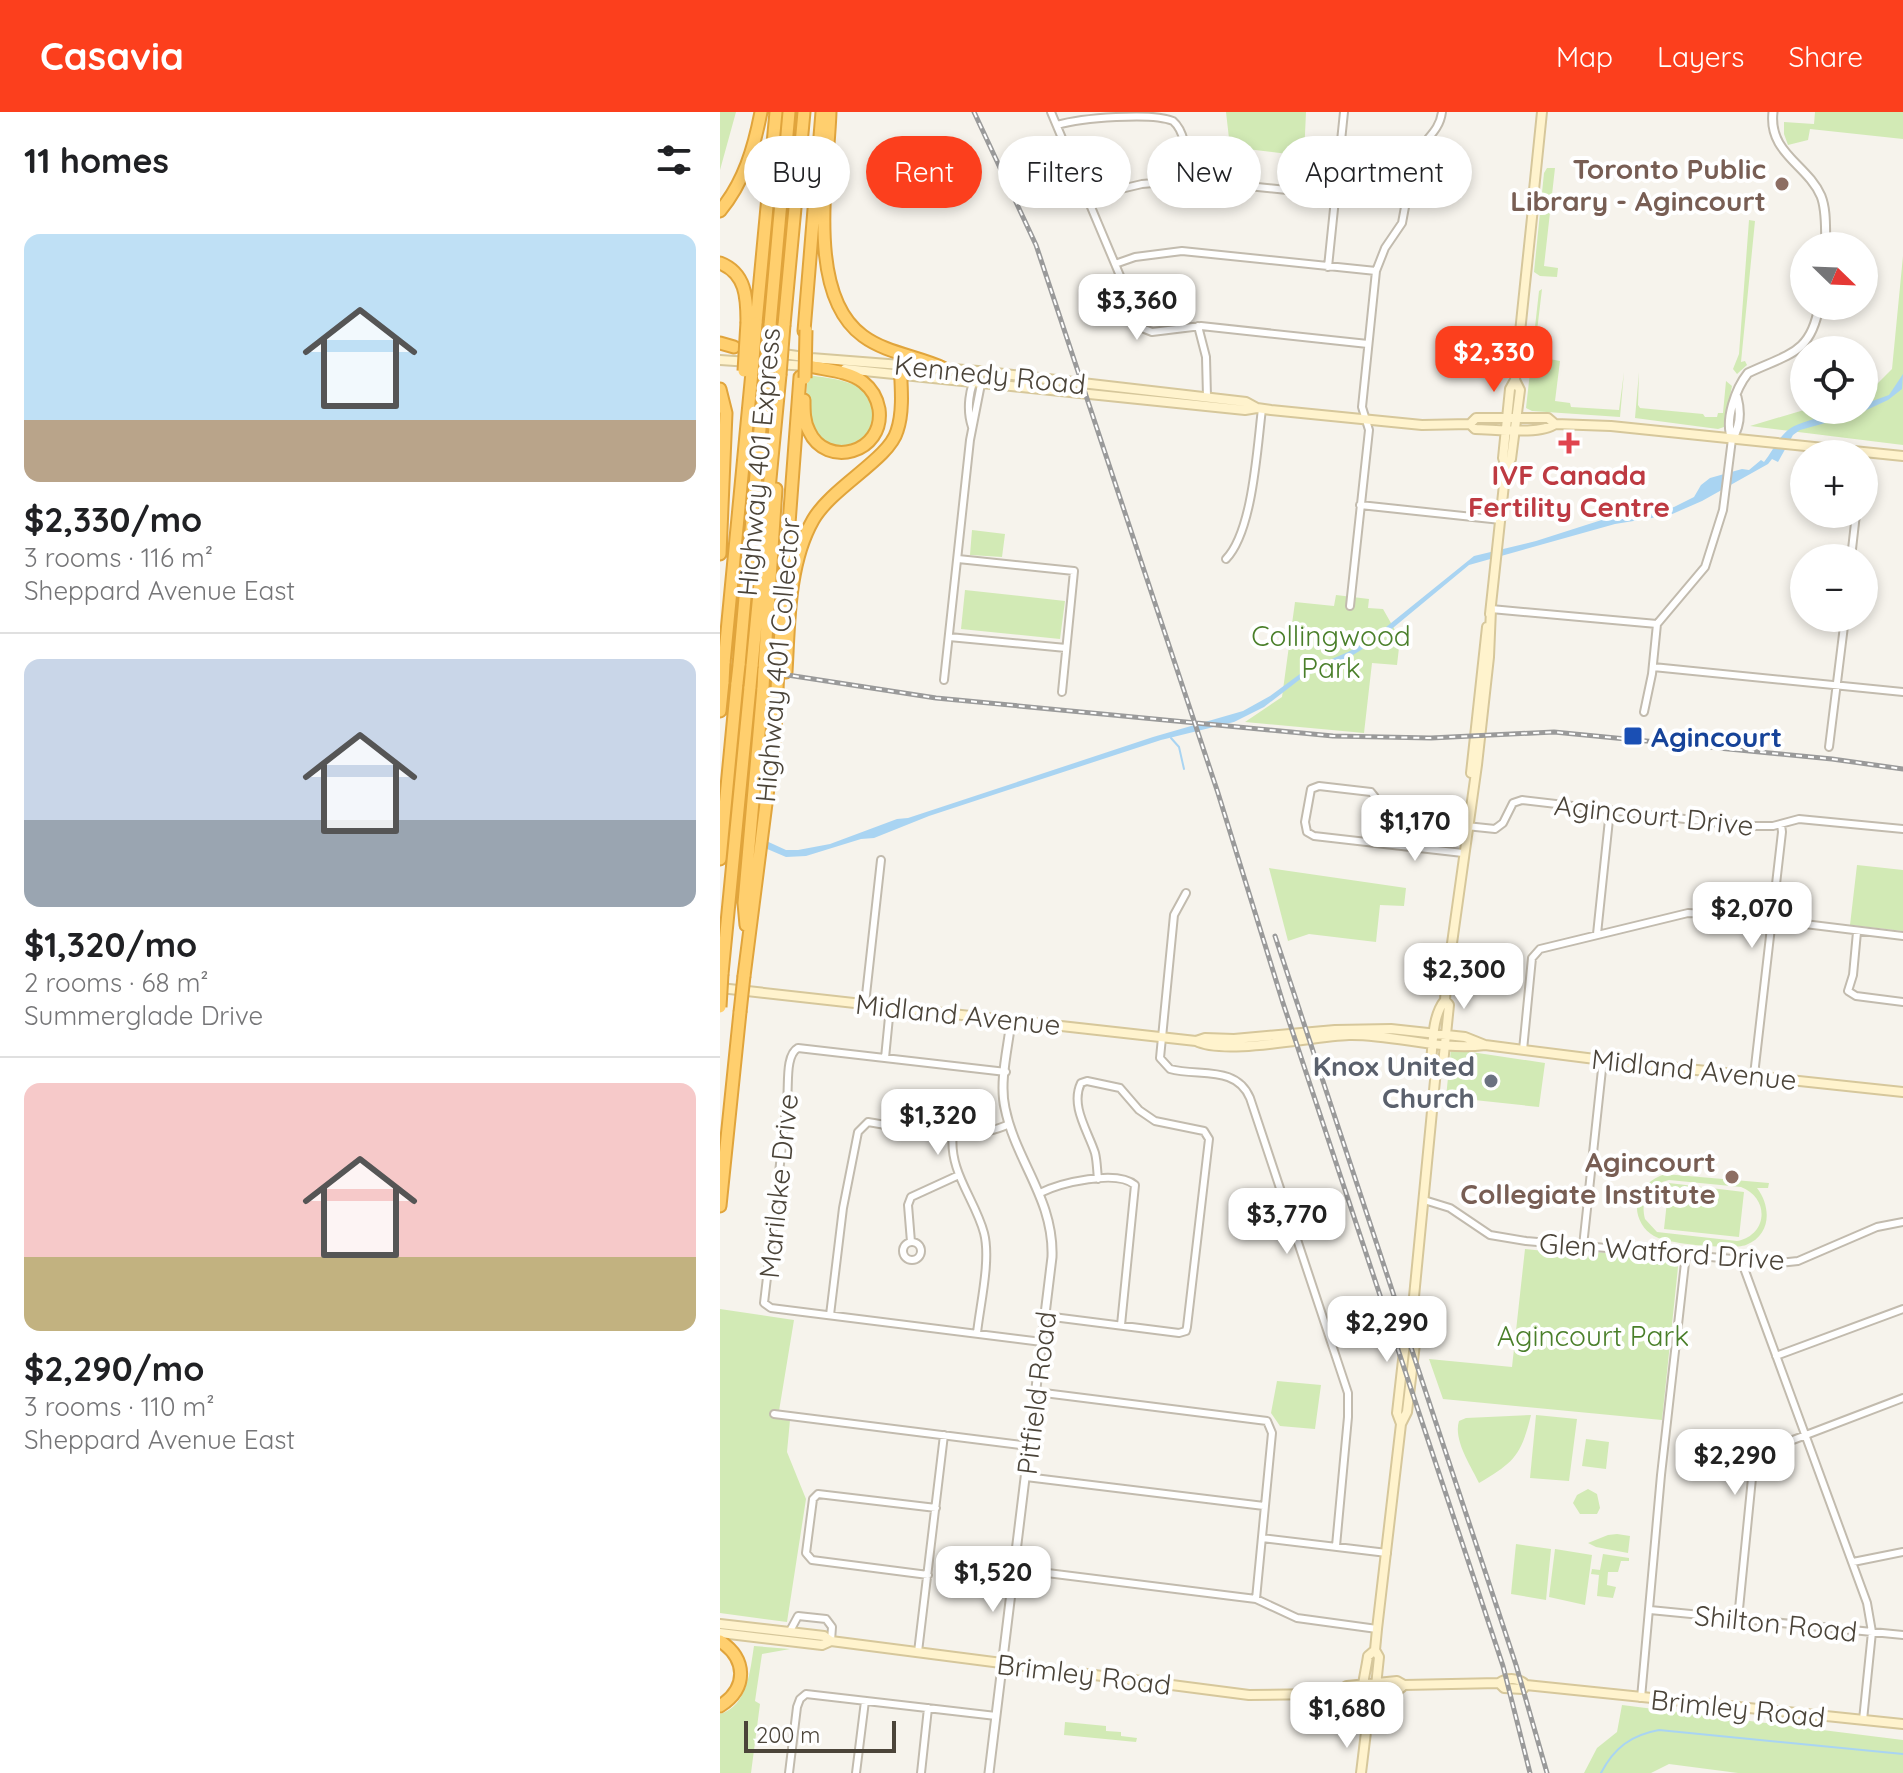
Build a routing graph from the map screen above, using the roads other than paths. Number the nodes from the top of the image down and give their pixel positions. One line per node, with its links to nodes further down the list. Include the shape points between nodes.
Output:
1 (761, 112): 20 (highway, via 741,180)
2 (776, 112): 27 (highway, Highway 401 Collector)
3 (789, 112): 78 (highway, Highway 401 Express, bridge)
4 (804, 112): 66 (highway, Highway 401 Express, bridge)
5 (822, 112): 37 (highway, Highway 401 Collector, bridge)
6 (830, 112): 34 (highway, via 824,257 834,297 843,316 864,337)
7 (1051, 112): 12 (street)
8 (1344, 112): 15 (street)
9 (1442, 112): 16 (street, via 1440,125)
10 (1542, 112): 42 (main road, via 1537,206 1515,380 1520,390)
11 (1773, 112): 21 (street, via 1779,146 1821,195)
12 (1057, 125): 13 (street); 14 (street, via 1148,113 1172,120)
13 (1062, 136)
14 (1181, 136)
15 (1342, 136)
16 (1430, 136)
17 (1092, 208): 23 (street)
18 (1335, 208): 24 (street)
19 (1405, 208): 25 (street)
20 (720, 211)
21 (1825, 232)
22 (720, 263): 27 (highway, via 737,274 745,288)
23 (1115, 264): 24 (street, via 1182,251); 28 (street, via 1142,328 1152,332)
24 (1328, 267): 25 (street)
25 (1376, 271): 29 (street)
26 (1816, 320): 47 (street, via 1807,342 1796,351 1748,373 1737,397 1740,409)
27 (752, 322): 69 (highway, Highway 401 Collector, bridge)
28 (1198, 326): 29 (street); 40 (street, via 1206,357)
29 (1368, 344): 43 (street)
30 (720, 345): 31 (highway)
31 (734, 347): 35 (main road, Kennedy Road)
32 (720, 360): 33 (main road, Kennedy Road)
33 (809, 366): 35 (main road, Kennedy Road); 37 (highway, via 858,379 872,392 879,415 870,442 842,452 816,441 805,419)
34 (943, 368): 35 (main road, Kennedy Road); 36 (main road, Kennedy Road)
35 (900, 369): 38 (main road, Kennedy Road); 63 (highway, via 901,411 893,441 829,499 803,545)
36 (978, 371): 38 (street); 40 (main road, Kennedy Road)
37 (803, 378): 63 (highway, Highway 401 Collector)
38 (976, 383): 41 (main road, Kennedy Road); 54 (street, via 968,415 972,427)
39 (720, 389): 53 (highway, via 726,413)
40 (1207, 397): 41 (main road, Kennedy Road)
41 (1260, 408): 43 (main road, Kennedy Road); 55 (street, via 1244,521)
42 (1512, 418): 44 (main road, Kennedy Road, via 1476,418); 45 (main road, Kennedy Road, via 1548,418); 46 (main road)
43 (1365, 420): 44 (main road, Kennedy Road); 51 (street, via 1369,431)
44 (1470, 424): 46 (main road, Kennedy Road, via 1475,429)
45 (1555, 424): 46 (main road, Kennedy Road, via 1548,429); 47 (main road, Kennedy Road)
46 (1510, 430): 52 (main road)
47 (1732, 439): 48 (main road, Kennedy Road); 58 (street, via 1723,510 1705,567)
48 (1790, 445)
49 (1878, 454): 50 (main road, Kennedy Road)
50 (1903, 456)
51 (1360, 505): 52 (street); 56 (street)
52 (1501, 520): 57 (main road)
53 (720, 554)
54 (958, 559): 60 (street); 61 (street, via 1074,571)
55 (1226, 559)
56 (1350, 606)
57 (1491, 609): 58 (street); 74 (main road)
58 (1657, 624): 62 (street)
59 (1844, 632): 65 (street)
60 (949, 637): 61 (street); 64 (street)
61 (1066, 648): 67 (street)
62 (1653, 667): 65 (street); 70 (street)
63 (782, 671): 85 (highway, Highway 401 Collector)
64 (944, 680)
65 (1838, 684): 68 (street); 71 (street)
66 (756, 687): 85 (highway, via 744,903); 90 (highway, Highway 401 Express, bridge)
67 (1062, 692)
68 (1903, 692)
69 (720, 711)
70 (1644, 712)
71 (1829, 747)
72 (1610, 810): 73 (street, Agincourt Drive, via 1745,826); 74 (street, Agincourt Drive, via 1522,800 1513,803 1495,829); 83 (street)
73 (1781, 824): 75 (street, Agincourt Drive, via 1799,819); 81 (street)
74 (1466, 826): 77 (main road)
75 (1903, 829)
76 (1371, 842): 76 (street, via 1371,792 1311,789 1307,832); 77 (street)
77 (1463, 853): 87 (main road)
78 (720, 859)
79 (881, 860): 89 (street)
80 (1186, 893): 95 (street, via 1174,915)
81 (1771, 920): 82 (street); 83 (street, via 1688,913); 105 (street)
82 (1857, 932): 84 (street); 88 (street, via 1848,991)
83 (1597, 934): 100 (street, via 1535,952)
84 (1903, 936)
85 (748, 945): 113 (highway, Highway 401 Collector, bridge)
86 (720, 988): 89 (main road, Midland Avenue)
87 (1445, 1000): 93 (main road); 94 (main road)
88 (1903, 1002)
89 (865, 1004): 91 (main road, Midland Avenue)
90 (720, 1007)
91 (890, 1007): 92 (main road, Midland Avenue); 101 (street)
92 (1011, 1021): 95 (main road, Midland Avenue); 104 (street, Pitfield Road)
93 (1435, 1033): 94 (main road, Midland Avenue); 96 (main road, Midland Avenue, via 1374,1028); 97 (main road)
94 (1445, 1035): 98 (main road, Midland Avenue); 99 (main road)
95 (1162, 1038): 96 (main road, Midland Avenue); 136 (street, via 1160,1055 1167,1068 1236,1079 1250,1098 1348,1393)
96 (1196, 1041): 97 (main road, Midland Avenue, via 1246,1046 1355,1035)
97 (1433, 1044): 99 (main road, Midland Avenue); 103 (main road, via 1431,1063)
98 (1485, 1045): 99 (main road, Midland Avenue); 100 (main road, Midland Avenue)
99 (1444, 1046): 103 (main road, via 1443,1064)
100 (1523, 1050): 102 (main road, Midland Avenue)
101 (885, 1058): 104 (street, Marilake Drive); 120 (street, Marilake Drive, via 798,1048 790,1057 764,1303)
102 (1603, 1060): 105 (main road, Midland Avenue); 116 (street)
103 (1436, 1070): 112 (main road)
104 (1006, 1072): 107 (street, Pitfield Road)
105 (1754, 1075): 106 (main road, Midland Avenue)
106 (1903, 1092)
107 (1009, 1124): 108 (street, via 980,1134); 111 (street, Pitfield Road)
108 (953, 1133): 109 (street); 120 (street, via 868,1122 859,1129)
109 (959, 1175): 115 (street, via 911,1197); 123 (street, via 986,1245)
110 (1098, 1179): 111 (street); 122 (street, via 1132,1181 1136,1189); 122 (street, via 1096,1156 1078,1108 1083,1082 1120,1088 1149,1118 1204,1131 1209,1139 1186,1331)
111 (1040, 1193): 121 (street, Pitfield Road, via 1053,1246)
112 (1424, 1200): 116 (street, Glen Watford Drive, via 1450,1208 1490,1235); 138 (main road, via 1397,1413 1401,1424)
113 (720, 1206)
114 (1903, 1222): 118 (street, Glen Watford Drive, via 1877,1227 1798,1261)
115 (911, 1242)
116 (1583, 1246): 117 (street, Glen Watford Drive)
117 (1686, 1254): 118 (street, Glen Watford Drive); 143 (street)
118 (1741, 1260): 125 (street)
119 (1903, 1309): 125 (street)
120 (830, 1315): 123 (street, Marilake Drive)
121 (1045, 1316): 122 (street); 124 (street, Pitfield Road)
122 (1121, 1325)
123 (977, 1333): 124 (street, Marilake Drive)
124 (1042, 1342): 126 (street, Pitfield Road)
125 (1776, 1356): 130 (street)
126 (1036, 1392): 131 (street, Pitfield Road); 133 (street, via 1267,1421 1272,1433)
127 (1903, 1398): 130 (street)
128 (774, 1414): 129 (street)
129 (944, 1435): 131 (street); 134 (street)
130 (1806, 1435): 139 (street); 144 (street, via 1752,1452)
131 (1029, 1446): 132 (street, Pitfield Road)
132 (1026, 1477): 133 (street); 140 (street, Pitfield Road)
133 (1264, 1506): 135 (street)
134 (936, 1508): 141 (street); 141 (street, via 818,1494 806,1542 812,1560)
135 (1262, 1538): 136 (street); 142 (street)
136 (1336, 1546): 138 (street)
137 (1903, 1552): 139 (street)
138 (1387, 1553): 146 (main road)
139 (1853, 1562): 148 (street)
140 (1015, 1569): 142 (street); 155 (street, Pitfield Road)
141 (928, 1575): 154 (street)
142 (1256, 1599): 146 (street, via 1297,1618)
143 (1650, 1610): 144 (street, Shilton Road); 162 (street)
144 (1738, 1619): 148 (street, Shilton Road)
145 (720, 1624): 147 (main road, Brimley Road)
146 (1377, 1629): 153 (main road)
147 (790, 1631): 152 (main road, Brimley Road); 152 (street, via 798,1616 826,1619 832,1627)
148 (1872, 1632): 150 (street, Shilton Road); 167 (street)
149 (720, 1633): 152 (main road, Brimley Road, via 822,1645)
150 (1903, 1635)
151 (720, 1641): 164 (highway, via 736,1655 742,1675 738,1688)
152 (831, 1641): 154 (main road, Brimley Road)
153 (1375, 1650): 156 (main road); 157 (main road, via 1368,1656)
154 (918, 1652): 155 (main road, Brimley Road)
155 (1002, 1663): 159 (main road, Brimley Road, via 1249,1695); 166 (street, Pitfield Road)
156 (1376, 1684): 157 (main road, Brimley Road); 158 (main road, Brimley Road); 161 (main road)
157 (1364, 1685): 159 (main road, Brimley Road); 160 (main road)
158 (1404, 1685): 161 (main road, Brimley Road); 162 (main road, Brimley Road, via 1504,1679)
159 (1337, 1692): 160 (main road, Brimley Road)
160 (1363, 1696): 161 (main road, Brimley Road); 169 (main road, via 1361,1723)
161 (1374, 1696): 169 (main road, via 1372,1724)
162 (1641, 1698): 167 (main road, Brimley Road)
163 (865, 1701): 165 (street); 170 (street, via 803,1696); 171 (street)
164 (720, 1706)
165 (928, 1708): 166 (street); 172 (street)
166 (996, 1716): 173 (street, Pitfield Road)
167 (1863, 1720): 168 (main road, Brimley Road)
168 (1903, 1724)
169 (1366, 1732): 174 (main road)
170 (789, 1773)
171 (856, 1773)
172 (921, 1773)
173 (989, 1773)
174 (1361, 1773)

